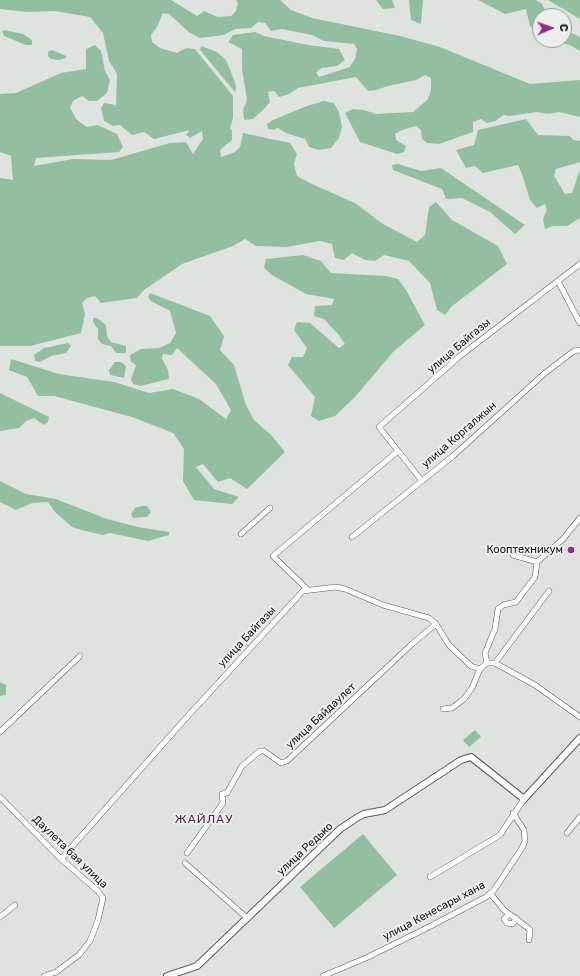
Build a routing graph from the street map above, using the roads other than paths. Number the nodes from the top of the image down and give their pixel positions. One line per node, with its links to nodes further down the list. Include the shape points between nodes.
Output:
1 (580, 264): 2 (street, улица Байгазы)
2 (558, 281): 3 (street); 5 (street, улица Байгазы, via 460,356 379,427)
3 (580, 323)
4 (580, 350): 6 (street, улица Коргалжын, via 574,351 545,373)
5 (398, 451): 6 (street, улица Байгазы); 13 (street, via 273,556)
6 (422, 481): 10 (street, улица Коргалжын)
7 (270, 508): 9 (street)
8 (580, 518): 12 (street, via 563,539)
9 (241, 534)
10 (352, 537)
11 (513, 555): 12 (street)
12 (537, 562): 17 (street, via 536,577 516,602 498,609 485,653)
13 (308, 590): 15 (street, via 336,587 345,589 383,605 429,618); 30 (street, улица Байгазы, via 303,591 186,718)
14 (549, 591): 18 (street)
15 (436, 624): 19 (street, via 448,645 471,666); 29 (street, улица Байдаулет, via 287,761 281,763 260,751 242,766 227,793 222,794 223,803)
16 (80, 656): 22 (street)
17 (487, 663): 18 (street); 19 (street)
18 (495, 663): 21 (street, via 535,685)
19 (480, 669): 20 (street, via 464,699 452,708)
20 (443, 709)
21 (580, 718)
22 (0, 732)
23 (580, 738): 25 (street)
24 (0, 797): 30 (street, Даулета бая улица)
25 (524, 799): 26 (street); 37 (street, улица Редько, via 471,757 461,760 385,810 364,814 340,829)
26 (513, 813): 32 (street, via 500,835); 33 (street, улица Кенесары хана, via 524,830 525,841)
27 (580, 817): 28 (street)
28 (567, 833)
29 (187, 853)
30 (61, 859): 40 (street, Даулета бая улица, via 103,898 90,941 79,955 56,972)
31 (185, 862): 37 (street)
32 (430, 877)
33 (490, 893): 35 (street); 42 (street, улица Кенесары хана, via 368,957)
34 (15, 905): 36 (street)
35 (509, 914): 38 (street); 38 (street, via 504,919 507,923 513,924)
36 (0, 917)
37 (247, 918): 41 (street, улица Редько, via 197,966)
38 (516, 918): 39 (street, via 530,930)
39 (530, 940)
40 (44, 976)
41 (167, 976)
42 (323, 976)

